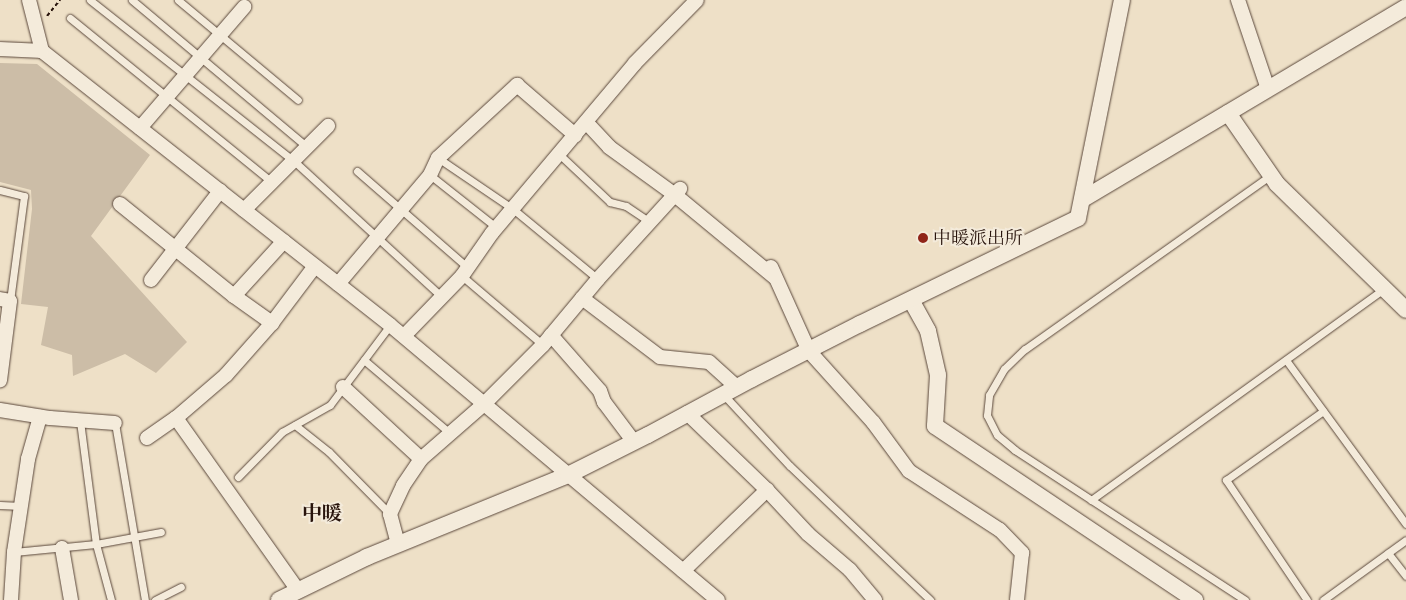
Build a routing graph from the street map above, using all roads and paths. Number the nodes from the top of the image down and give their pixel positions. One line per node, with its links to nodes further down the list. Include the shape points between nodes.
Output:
1 (28, 0): 12 (street)
2 (60, 0): 12 (path)
3 (90, 0): 17 (lane)
4 (132, 0): 16 (lane)
5 (178, 0): 13 (lane)
6 (697, 0): 22 (street, via 635,63)
7 (1122, 0): 37 (street)
8 (1238, 0): 18 (street)
9 (244, 7): 13 (street)
10 (1406, 7): 18 (street)
11 (70, 18): 19 (lane)
12 (36, 28): 15 (street)
13 (220, 35): 16 (street); 20 (lane)
14 (0, 49): 15 (street)
15 (42, 51): 24 (street)
16 (200, 57): 17 (street); 26 (lane)
17 (185, 75): 19 (street); 29 (lane)
18 (1268, 89): 21 (street)
19 (167, 97): 24 (street); 33 (lane)
20 (298, 100)
21 (1228, 113): 32 (street); 37 (street)
22 (586, 122): 25 (street); 36 (street, via 609,147)
23 (328, 126): 26 (street)
24 (140, 128): 35 (street)
25 (575, 135): 27 (street); 28 (street, via 516,85)
26 (307, 147): 29 (street)
27 (558, 154): 39 (street); 42 (lane, via 610,202 626,206)
28 (438, 158): 31 (street); 39 (lane)
29 (294, 161): 33 (street); 44 (lane)
30 (358, 171): 41 (lane)
31 (430, 175): 41 (street); 43 (lane)
32 (1271, 175): 52 (street); 85 (lane, via 1025,349 1004,369 989,395 987,415 997,435)
33 (272, 182): 40 (street)
34 (0, 190): 56 (lane, via 24,196)
35 (220, 191): 40 (street); 46 (street)
36 (677, 192): 42 (street); 63 (street, via 773,272)
37 (1083, 199): 57 (street, via 1078,218)
38 (120, 204): 46 (street)
39 (513, 209): 43 (street); 49 (lane)
40 (244, 210): 45 (street)
41 (400, 210): 44 (street); 48 (lane)
42 (650, 222): 49 (street)
43 (497, 228): 48 (street)
44 (377, 238): 51 (street); 54 (lane)
45 (284, 241): 47 (street); 53 (street)
46 (175, 248): 50 (street); 53 (street)
47 (315, 266): 51 (street); 59 (street)
48 (465, 272): 54 (street); 62 (lane)
49 (598, 279): 55 (street)
50 (151, 280)
51 (338, 284): 60 (street)
52 (1385, 289): 58 (street); 65 (lane)
53 (234, 296): 59 (street)
54 (442, 297): 61 (street)
55 (582, 298): 62 (street); 68 (street, via 660,357 709,362)
56 (5, 300): 66 (street)
57 (911, 300): 63 (street); 112 (street, via 928,331 938,375 935,426)
58 (1406, 310)
59 (272, 323): 74 (street, via 226,375)
60 (390, 325): 61 (street); 64 (lane)
61 (404, 336): 69 (street)
62 (547, 340): 69 (street); 80 (street, via 600,391 604,402)
63 (808, 351): 68 (street); 111 (street, via 873,422 908,471 1000,530 1022,553)
64 (364, 360): 67 (lane); 78 (lane)
65 (1286, 360): 71 (lane); 85 (lane)
66 (0, 380)
67 (343, 387): 77 (lane, via 330,405); 81 (street)
68 (730, 391): 72 (street); 110 (lane, via 790,466)
69 (484, 404): 78 (street); 82 (street)
70 (0, 410): 73 (street)
71 (1323, 411): 89 (lane); 114 (lane, via 1226,480)
72 (687, 413): 80 (street); 84 (street)
73 (40, 417): 75 (street); 87 (street, via 28,459)
74 (176, 418): 79 (street); 101 (street)
75 (80, 421): 76 (street); 93 (lane)
76 (115, 423): 91 (lane)
77 (295, 425): 83 (lane, via 282,432); 88 (lane, via 329,452)
78 (451, 434): 81 (street)
79 (147, 438)
80 (634, 442): 82 (street)
81 (421, 459): 88 (street)
82 (568, 475): 94 (street); 98 (street)
83 (238, 477)
84 (768, 490): 98 (street); 109 (street, via 808,534 850,570)
85 (1091, 500): 113 (lane)
86 (0, 505): 87 (lane)
87 (21, 506): 96 (street)
88 (390, 514): 94 (street)
89 (1406, 524)
90 (162, 532): 91 (lane)
91 (134, 537): 93 (lane); 105 (lane)
92 (1406, 540): 97 (lane)
93 (96, 544): 95 (lane); 104 (lane)
94 (398, 544): 101 (street)
95 (62, 548): 96 (lane); 103 (street)
96 (14, 552): 102 (street)
97 (1388, 553): 99 (lane); 115 (lane)
98 (683, 571): 108 (street)
99 (1406, 576)
100 (181, 587): 106 (lane)
101 (298, 590): 107 (street)
102 (11, 600)
103 (71, 600)
104 (111, 600)
105 (145, 600)
106 (155, 600)
107 (279, 600)
108 (718, 600)
109 (875, 600)
110 (930, 600)
111 (1017, 600)
112 (1195, 600)
113 (1245, 600)
114 (1307, 600)
115 (1323, 600)

